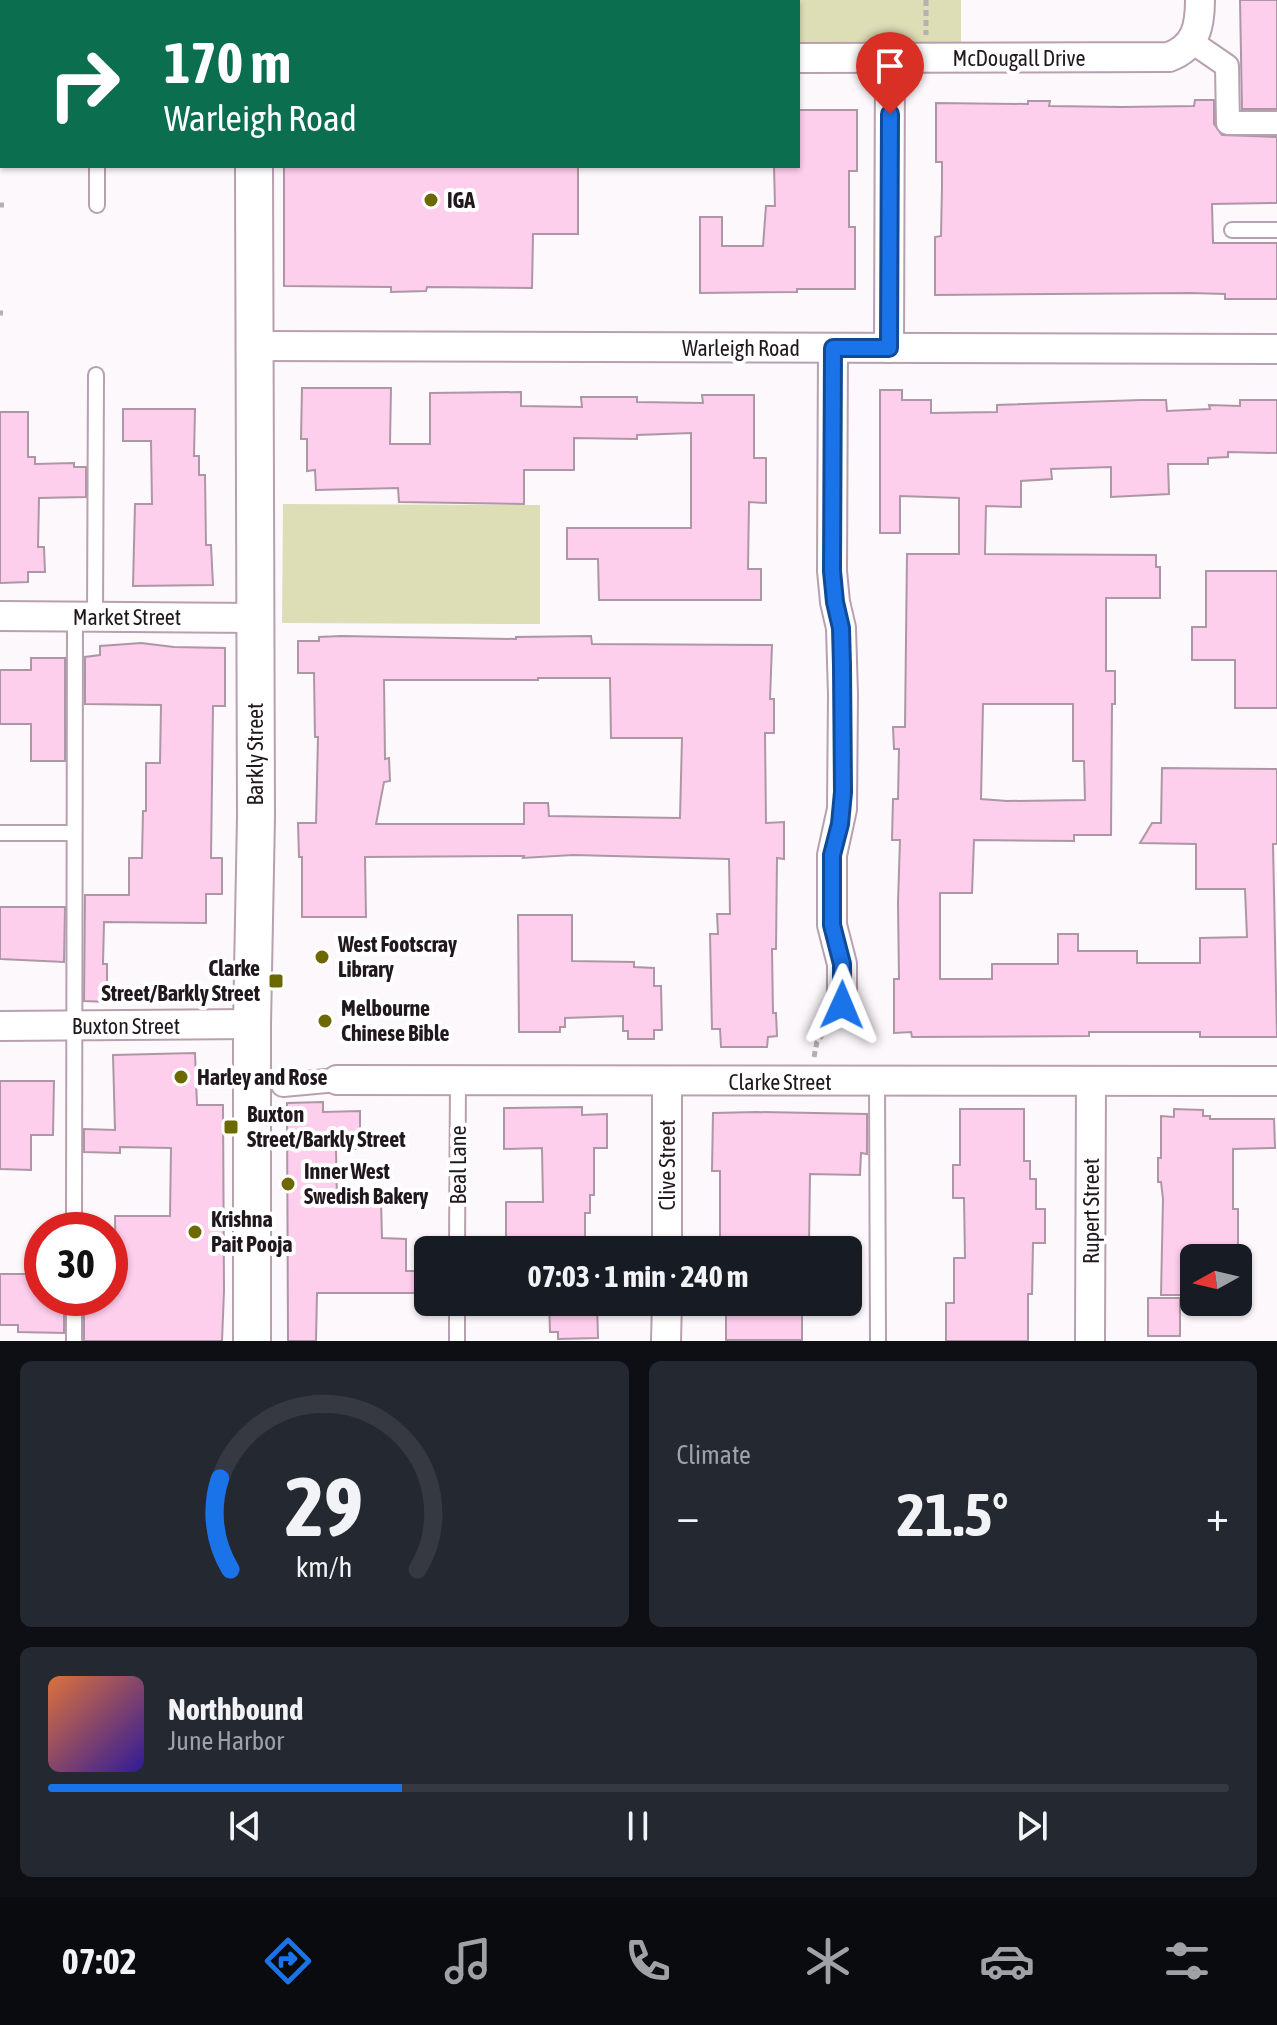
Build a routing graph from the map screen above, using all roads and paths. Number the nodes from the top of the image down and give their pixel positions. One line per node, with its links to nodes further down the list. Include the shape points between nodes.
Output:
1 (926, 0): 3 (path)
2 (1200, 0): 4 (street)
3 (926, 33)
4 (1192, 42): 6 (street, McDougall Drive, via 1179,53 1156,59); 7 (street, via 1227,66 1228,123)
5 (800, 58): 6 (street, McDougall Drive)
6 (890, 58): 15 (street)
7 (1277, 123)
8 (97, 168): 10 (lane)
9 (254, 168): 13 (street, Barkly Street)
10 (97, 205)
11 (1232, 230): 12 (lane)
12 (1277, 230)
13 (253, 346): 14 (street, Warleigh Road); 20 (street, Barkly Street)
14 (833, 348): 15 (street, Warleigh Road); 23 (street, via 832,571 843,695 842,800 832,855 832,925 842,964)
15 (889, 348): 16 (street, Warleigh Road)
16 (1277, 349)
17 (96, 375): 19 (lane)
18 (0, 616): 19 (street, Market Street)
19 (85, 617): 20 (street, Market Street); 22 (lane)
20 (255, 618): 24 (street, Barkly Street)
21 (0, 833): 22 (lane)
22 (73, 833): 26 (lane)
23 (842, 1005): 32 (path, via 817,1042)
24 (252, 1024): 26 (street, Buxton Street); 42 (street, Barkly Street)
25 (0, 1026): 26 (street, Buxton Street)
26 (73, 1026): 35 (lane)
27 (337, 1080): 28 (street, Clarke Street); 34 (street, Clarke Street)
28 (458, 1080): 29 (street, Clarke Street); 36 (lane, Beal Lane)
29 (667, 1081): 32 (street, Clarke Street); 37 (street, Clive Street)
30 (1091, 1081): 31 (street, Clarke Street); 33 (street, Clarke Street); 46 (street, Rupert Street)
31 (1277, 1081)
32 (813, 1082): 33 (street, Clarke Street)
33 (877, 1082): 45 (lane)
34 (283, 1085)
35 (74, 1212)
36 (457, 1236)
37 (667, 1236)
38 (74, 1316): 41 (lane)
39 (457, 1316): 43 (lane)
40 (667, 1316): 44 (street)
41 (74, 1341)
42 (252, 1341)
43 (457, 1341)
44 (666, 1341)
45 (878, 1341)
46 (1090, 1341)

